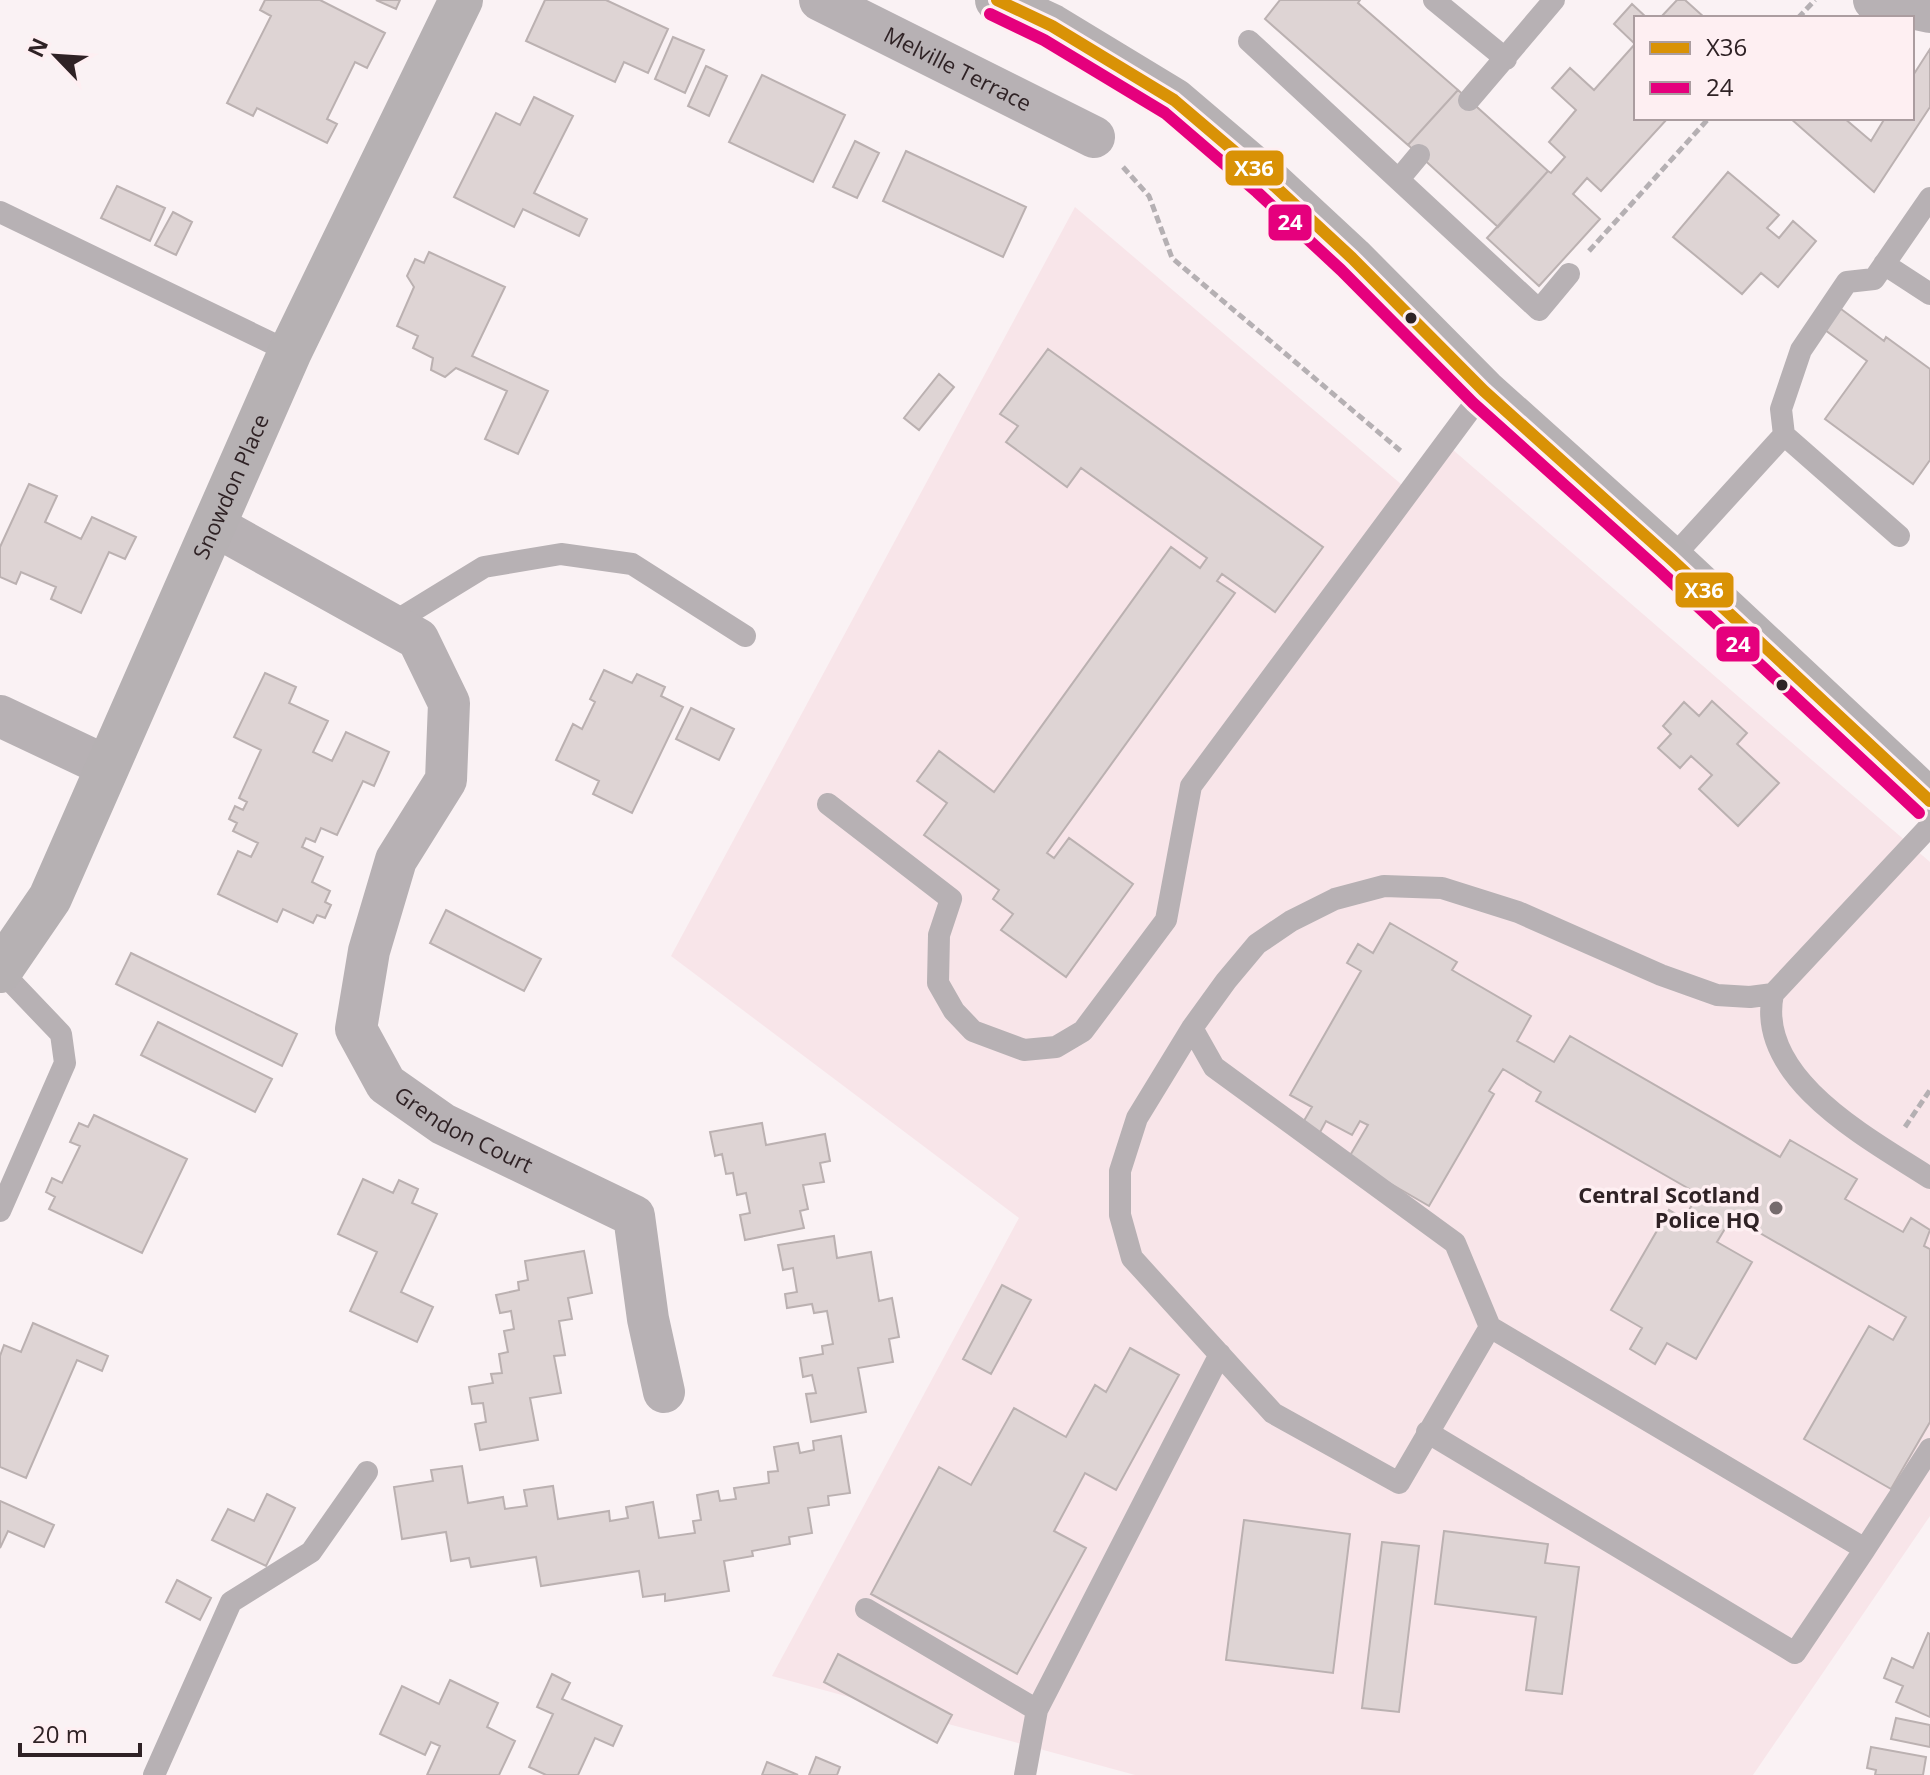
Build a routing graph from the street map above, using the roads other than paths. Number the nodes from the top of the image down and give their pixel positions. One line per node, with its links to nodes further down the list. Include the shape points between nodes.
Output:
1 (461, 0): 19 (main road, Snowdon Place)
2 (820, 0): 11 (street, Melville Terrace)
3 (997, 0): 20 (main road, via 1052,26 1174,100 1352,258)
4 (1434, 0): 9 (lane)
5 (1554, 0): 9 (lane)
6 (1874, 0): 7 (street)
7 (1930, 12)
8 (1249, 41): 13 (lane)
9 (1506, 59): 10 (lane)
10 (1469, 100)
11 (1094, 137)
12 (1419, 155): 13 (lane)
13 (1399, 179): 17 (lane, via 1539,310)
14 (1930, 198): 16 (lane)
15 (0, 212): 19 (lane)
16 (1884, 264): 18 (lane); 21 (lane, via 1874,279 1847,282 1801,350 1781,409)
17 (1569, 274)
18 (1930, 294)
19 (290, 352): 22 (main road, Snowdon Place)
20 (1484, 391): 24 (main road); 30 (lane, via 1191,786 1166,920 1083,1031 1056,1047 1024,1050 973,1031 938,983 939,935 951,899)
21 (1784, 435): 23 (lane); 24 (lane)
22 (215, 526): 25 (street, Grendon Court); 28 (main road, Snowdon Place)
23 (1899, 536)
24 (1671, 559): 29 (main road)
25 (391, 624): 26 (lane, via 484,567 561,554 632,564); 39 (street, Grendon Court, via 418,639 449,703 446,780 396,860 369,951 356,1029 386,1084 443,1124 634,1216)
26 (745, 636)
27 (0, 716): 28 (street)
28 (108, 767): 32 (main road, Snowdon Place, via 50,898)
29 (1930, 801)
30 (828, 804)
31 (1930, 826): 33 (lane)
32 (0, 970): 36 (lane, via 61,1034 65,1063)
33 (1773, 994): 34 (lane, via 1717,995 1518,912 1442,888 1384,886 1335,899 1257,944); 35 (lane, via 1769,1014 1775,1040 1789,1068 1814,1098)
34 (1192, 1028): 37 (lane, via 1214,1067 1455,1243); 38 (lane, via 1137,1118 1120,1171 1120,1215 1132,1258)
35 (1930, 1178)
36 (0, 1211)
37 (1490, 1327): 40 (lane); 43 (lane)
38 (1220, 1354): 40 (lane, via 1273,1413 1399,1483); 45 (lane)
39 (664, 1392)
40 (1427, 1432): 43 (lane, via 1795,1653)
41 (1930, 1449): 43 (lane)
42 (367, 1472): 46 (lane, via 311,1552 231,1602)
43 (1865, 1549)
44 (866, 1609): 45 (lane)
45 (1037, 1710): 47 (lane)
46 (154, 1775)
47 (1025, 1775)

